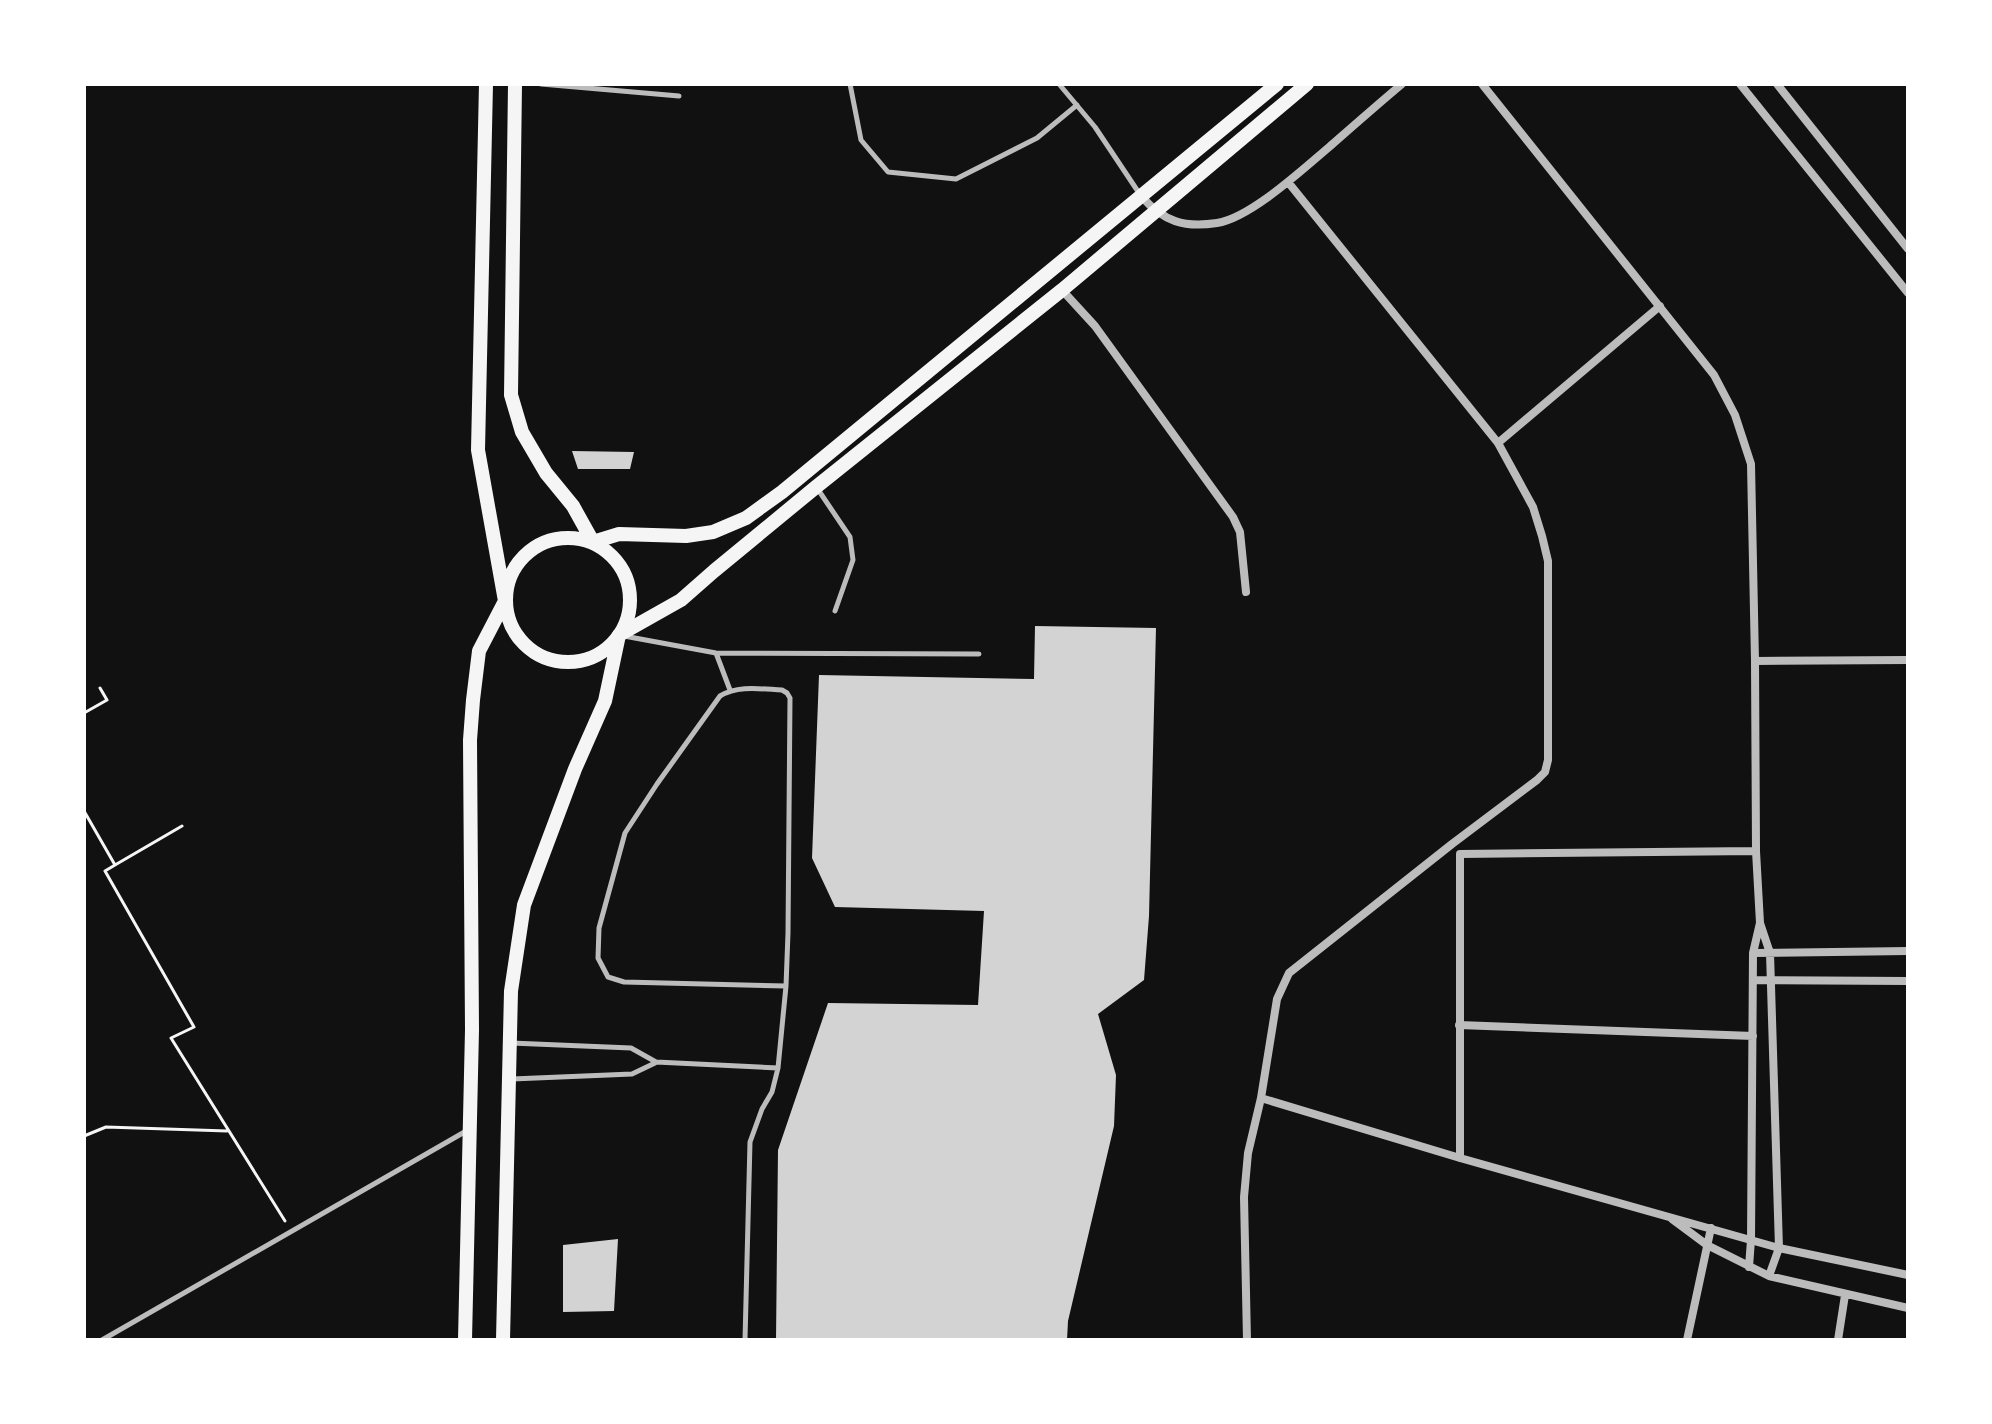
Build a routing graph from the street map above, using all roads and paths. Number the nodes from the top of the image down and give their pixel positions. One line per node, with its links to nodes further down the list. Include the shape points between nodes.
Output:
1 (486, 84): 25 (main road, via 478,450)
2 (515, 84): 23 (main road, via 511,395 522,432)
3 (541, 84): 12 (lane)
4 (850, 84): 13 (lane, via 861,140 888,172 956,179 1037,138)
5 (1059, 84): 13 (lane)
6 (1277, 84): 15 (main road)
7 (1307, 84): 16 (main road)
8 (1402, 84): 14 (street)
9 (1482, 84): 20 (street)
10 (1740, 84): 19 (street)
11 (1777, 84): 17 (street)
12 (679, 96)
13 (1077, 105): 15 (lane)
14 (1288, 182): 16 (street, via 1220,223 1184,225); 21 (street)
15 (1141, 196): 16 (street); 23 (main road, via 746,518 713,532 619,534)
16 (1155, 211): 18 (main road)
17 (1908, 249)
18 (1062, 290): 22 (main road); 24 (street, via 1095,326 1233,517 1240,532)
19 (1908, 293)
20 (1660, 306): 21 (street); 31 (street, via 1714,375 1735,415 1751,464)
21 (1498, 443): 37 (street, via 1533,507 1548,561 1548,760 1537,780)
22 (816, 487): 26 (lane, via 850,537 853,560); 27 (main road, via 681,600)
23 (593, 542): 25 (main road, via 573,537 533,547 508,580); 27 (main road, via 625,572 629,615)
24 (1246, 592)
25 (505, 601): 27 (main road, via 517,638 549,660 588,659); 56 (main road, via 479,651 470,740)
26 (835, 611)
27 (619, 635): 28 (lane); 51 (main road, via 605,701 524,905)
28 (716, 653): 29 (lane); 33 (lane)
29 (979, 654)
30 (1908, 660): 31 (street)
31 (1755, 661): 38 (street)
32 (100, 688): 34 (path, via 107,700)
33 (730, 690): 48 (lane, via 782,690 790,698); 48 (lane, via 720,696 625,833 599,928 598,958 608,977 624,982)
34 (84, 713)
35 (84, 811): 40 (path)
36 (182, 826): 40 (path)
37 (1452, 844): 39 (street); 55 (street, via 1289,973 1277,999)
38 (1756, 851): 39 (street); 41 (street)
39 (1460, 854): 49 (street)
40 (115, 865): 57 (path, via 105,871 194,1027 171,1038)
41 (1760, 923): 43 (street); 44 (street)
42 (1908, 951): 44 (street)
43 (1753, 953): 44 (street); 46 (street)
44 (1770, 953): 45 (street)
45 (1771, 979): 46 (street); 47 (street); 65 (street)
46 (1753, 980): 50 (street)
47 (1908, 981)
48 (786, 986): 53 (lane)
49 (1459, 1025): 50 (street); 59 (street)
50 (1753, 1036): 63 (street)
51 (509, 1043): 52 (lane, via 631,1048); 54 (main road)
52 (656, 1062): 53 (lane); 54 (lane, via 632,1074)
53 (778, 1068): 74 (lane, via 750,1142)
54 (509, 1079): 73 (main road)
55 (1261, 1098): 59 (street); 75 (street, via 1244,1197)
56 (469, 1130): 62 (lane); 72 (main road)
57 (227, 1131): 58 (path, via 106,1127); 62 (path)
58 (84, 1136)
59 (1460, 1158): 60 (street)
60 (1668, 1216): 61 (street); 64 (street)
61 (1711, 1228): 63 (street); 64 (street)
62 (291, 1231): 71 (lane)
63 (1751, 1240): 65 (street); 66 (street)
64 (1707, 1245): 66 (street); 76 (street)
65 (1779, 1248): 67 (street); 68 (street)
66 (1749, 1267): 68 (street)
67 (1908, 1275)
68 (1769, 1276): 69 (street)
69 (1845, 1295): 70 (street); 77 (street)
70 (1908, 1308)
71 (102, 1340)
72 (465, 1340)
73 (503, 1340)
74 (745, 1340)
75 (1247, 1340)
76 (1687, 1340)
77 (1838, 1340)

